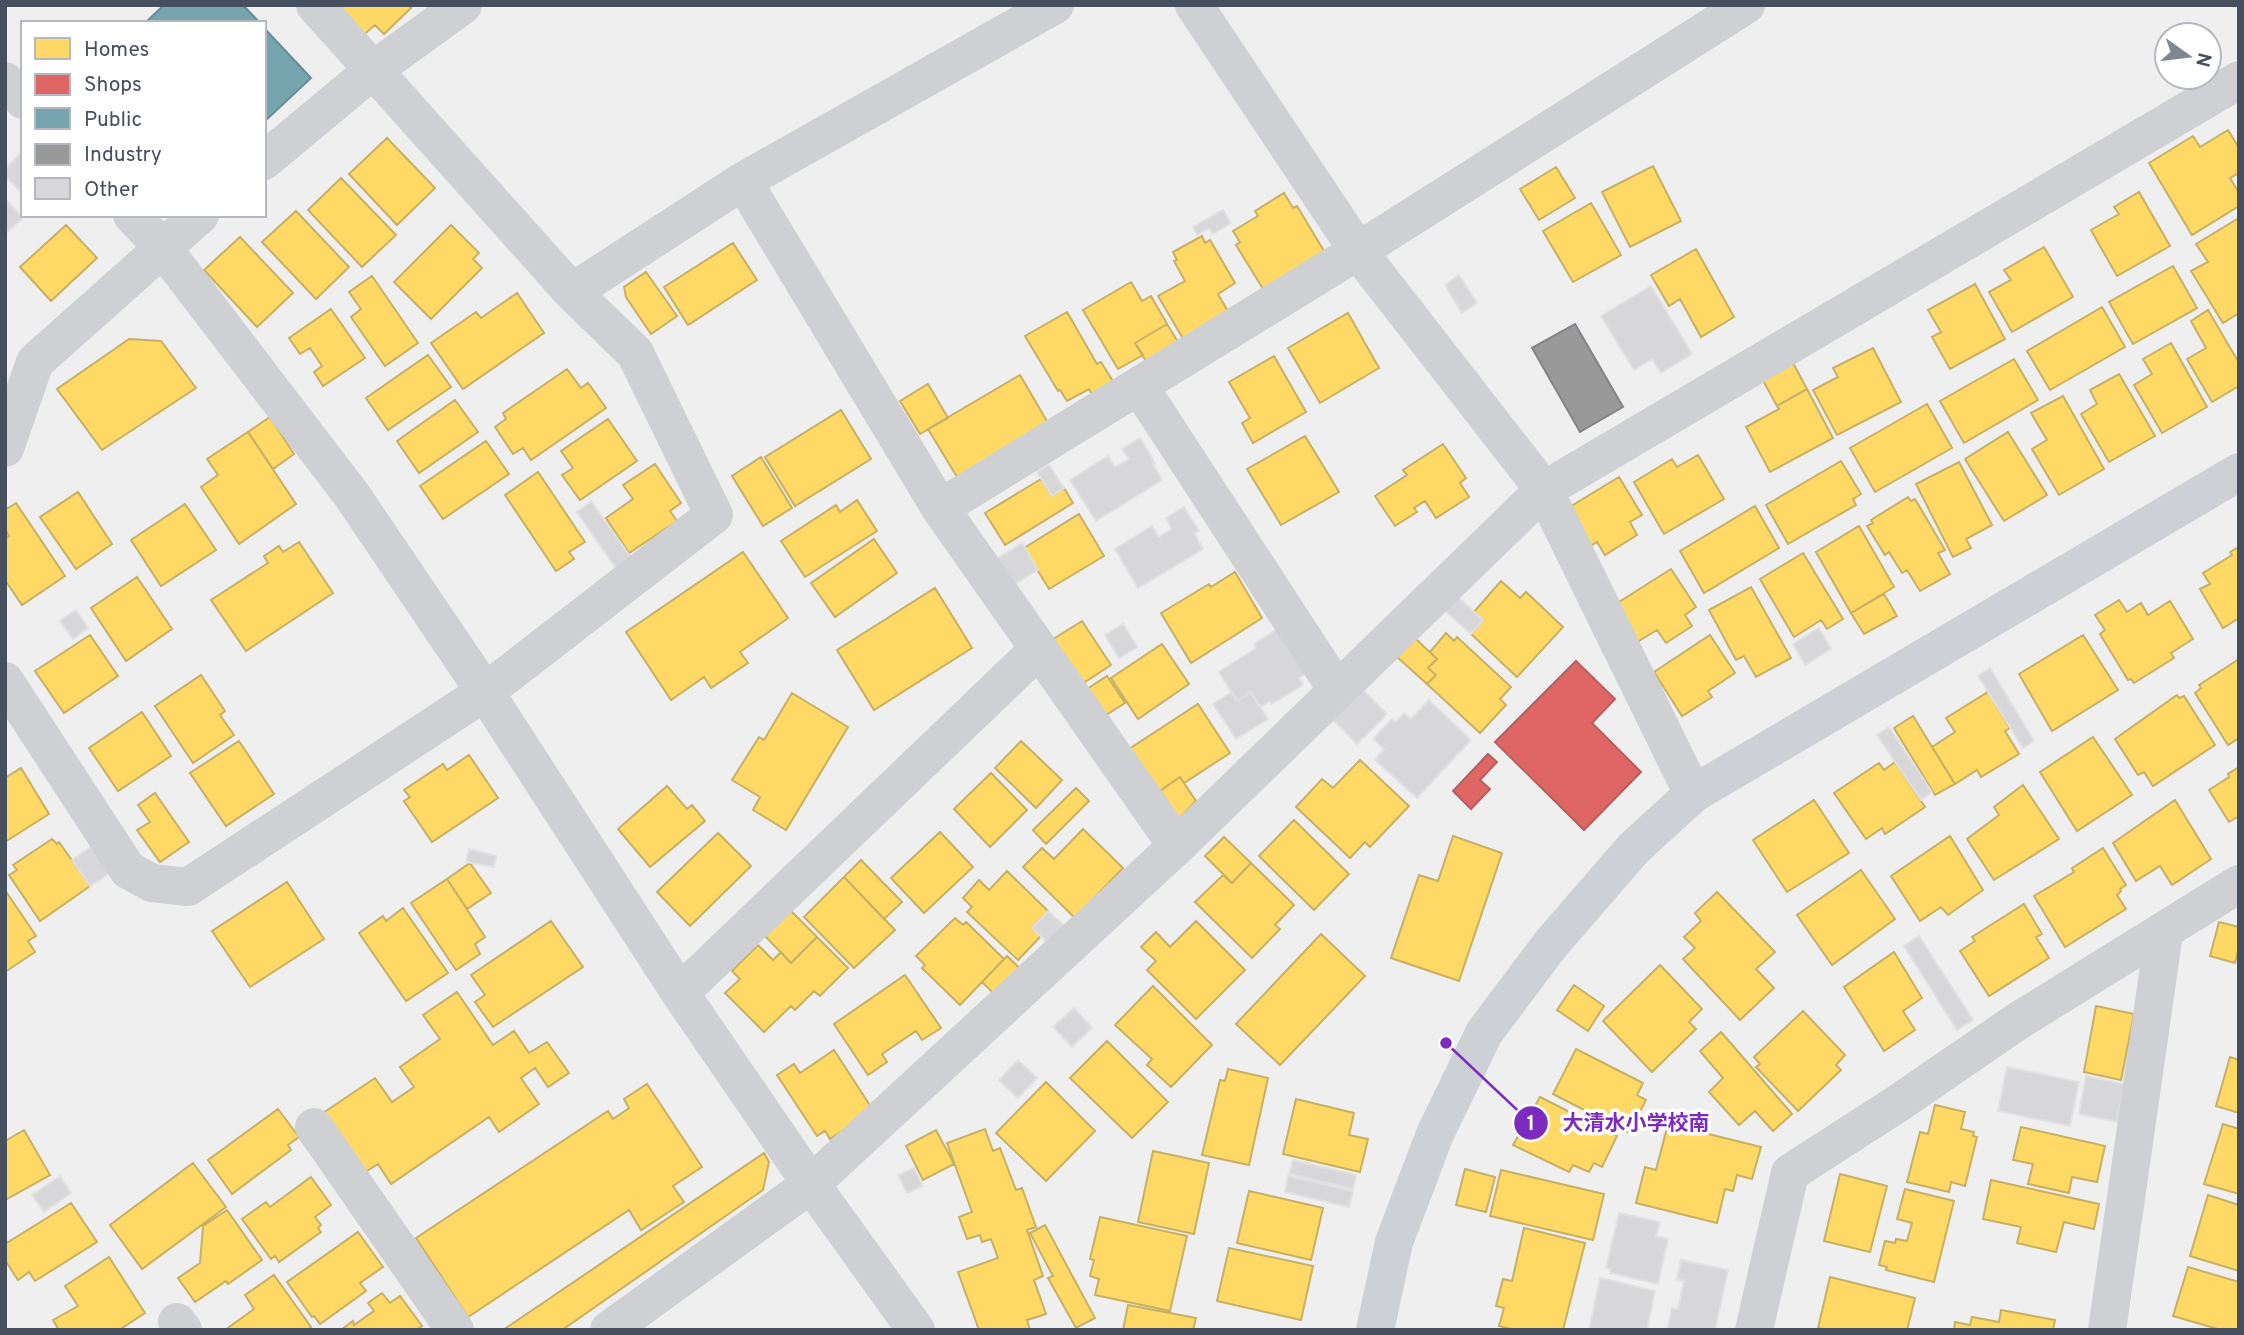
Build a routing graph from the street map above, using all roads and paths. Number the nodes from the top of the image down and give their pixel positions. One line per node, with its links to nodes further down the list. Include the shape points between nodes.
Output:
1 (315, 5): 6 (street)
2 (463, 5): 6 (street)
3 (1055, 5): 11 (street)
4 (1194, 5): 15 (street)
5 (1746, 5): 15 (street)
6 (372, 71): 10 (street); 16 (street)
7 (2239, 80): 20 (street)
8 (5, 81): 9 (street)
9 (21, 98)
10 (266, 159)
11 (743, 181): 16 (street); 21 (street)
12 (134, 217): 14 (street)
13 (198, 217): 14 (street)
14 (162, 247): 18 (street, via 35,362); 25 (street, via 351,494)
15 (1358, 250): 17 (street); 20 (street)
16 (572, 292): 25 (street, via 635,353 715,515)
17 (1139, 386): 21 (street); 24 (street)
18 (5, 448)
19 (2239, 472): 26 (street)
20 (1544, 490): 24 (street); 26 (street)
21 (940, 508): 22 (street)
22 (1039, 649): 27 (street); 30 (street)
23 (5, 681): 25 (street, via 128,870 152,883 188,887)
24 (1337, 690): 27 (street)
25 (485, 692): 30 (street)
26 (1693, 794): 36 (street, via 1633,849 1550,945 1484,1033 1435,1134 1394,1242)
27 (1178, 846): 32 (street)
28 (2239, 884): 29 (street)
29 (2164, 933): 37 (street, via 2018,1021 1790,1173); 38 (street)
30 (680, 993): 32 (street)
31 (314, 1127): 33 (street)
32 (811, 1184): 34 (street); 35 (street)
33 (455, 1330)
34 (609, 1330)
35 (916, 1330)
36 (1375, 1330)
37 (1754, 1330)
38 (2107, 1330)

